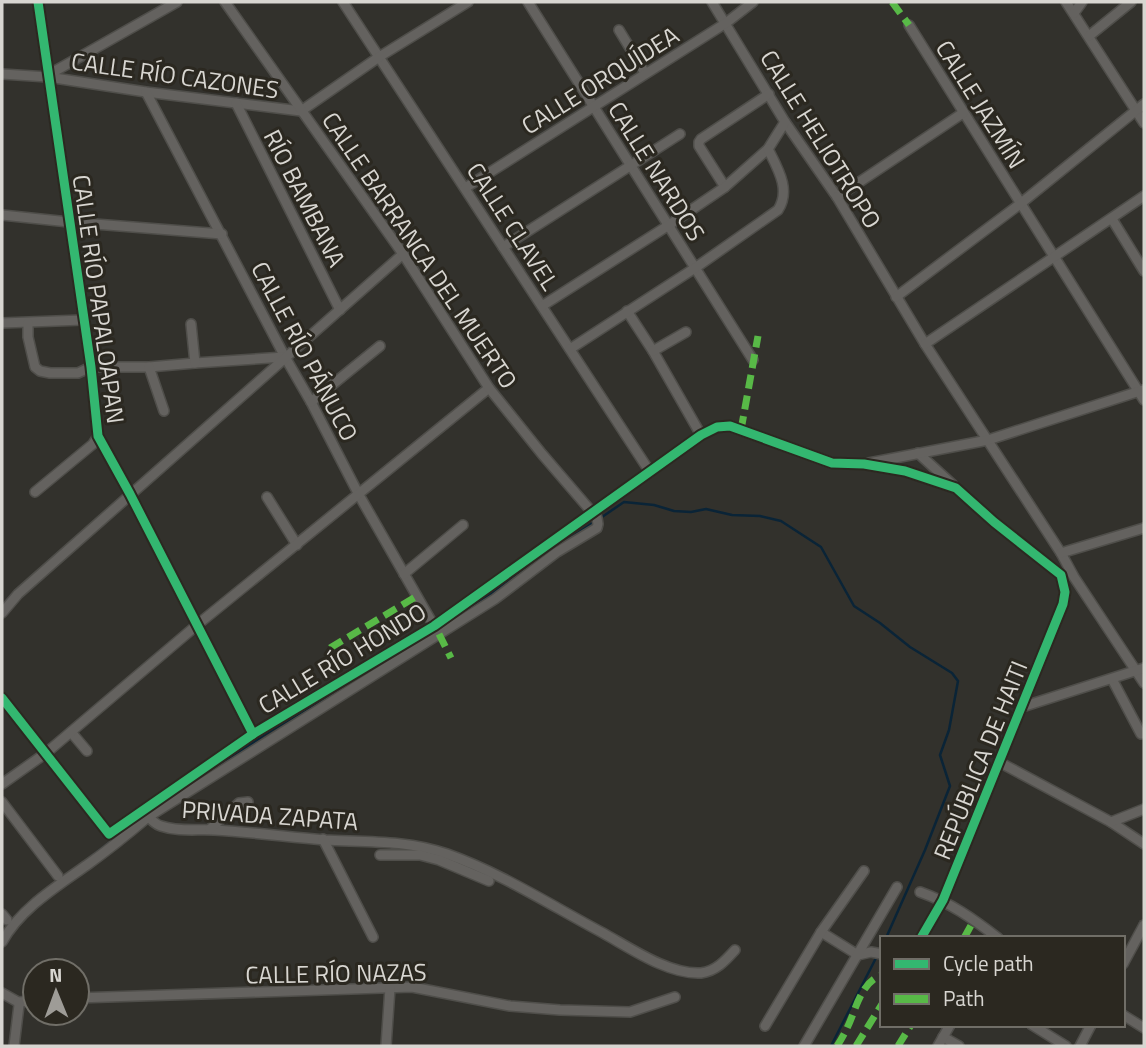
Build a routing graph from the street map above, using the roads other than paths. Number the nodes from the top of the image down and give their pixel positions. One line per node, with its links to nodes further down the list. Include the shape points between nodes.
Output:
1 (37, 2): 20 (street, CALLE RÍO PAPALOAPAN)
2 (177, 2): 20 (street)
3 (225, 2): 26 (street, CALLE BARRANCA DEL MUERTO)
4 (343, 2): 17 (street, CALLE CLAVEL)
5 (468, 2): 17 (street)
6 (528, 2): 24 (street, CALLE NARDOS)
7 (712, 2): 13 (street, CALLE HELIOTROPO)
8 (753, 2): 13 (street, CALLE ORQUÍDEA)
9 (1066, 2): 12 (street)
10 (1082, 2): 12 (street)
11 (1131, 2): 16 (street)
12 (1074, 13): 16 (street)
13 (726, 23): 18 (street, CALLE ORQUÍDEA); 22 (street, CALLE HELIOTROPO)
14 (909, 25): 27 (street, CALLE JAZMÍN)
15 (619, 30): 18 (street)
16 (1088, 36): 25 (street)
17 (379, 57): 26 (street); 34 (street, CALLE CLAVEL)
18 (645, 73): 24 (street, CALLE ORQUÍDEA)
19 (2, 74): 20 (street, CALLE RÍO CAZONES)
20 (48, 76): 21 (street, CALLE RÍO CAZONES); 40 (street, CALLE RÍO PAPALOAPAN)
21 (146, 92): 23 (street, CALLE RÍO CAZONES); 42 (street, CALLE RÍO PÁNUCO)
22 (768, 94): 28 (street, CALLE HELIOTROPO); 33 (street, via 699,142)
23 (236, 103): 26 (street, CALLE RÍO CAZONES); 50 (street, RÍO BAMBANA)
24 (594, 105): 32 (street, CALLE NARDOS); 34 (street, CALLE ORQUÍDEA)
25 (1140, 107): 29 (street); 37 (street)
26 (301, 111): 44 (street, CALLE BARRANCA DEL MUERTO)
27 (963, 113): 36 (street); 37 (street, CALLE JAZMÍN)
28 (785, 122): 31 (street); 36 (street, CALLE HELIOTROPO)
29 (1144, 123)
30 (680, 134): 32 (street)
31 (768, 149): 33 (street); 46 (street, via 779,170 783,203)
32 (632, 165): 41 (street, CALLE NARDOS); 43 (street)
33 (725, 187): 41 (street)
34 (465, 188): 43 (street, CALLE CLAVEL)
35 (1144, 196): 39 (street)
36 (837, 197): 48 (street, CALLE HELIOTROPO)
37 (1020, 204): 45 (street, CALLE JAZMÍN); 48 (street)
38 (2, 215): 40 (street)
39 (1112, 219): 45 (street); 47 (street)
40 (69, 222): 42 (street); 52 (street, CALLE RÍO PAPALOAPAN)
41 (669, 225): 46 (street, CALLE NARDOS); 49 (street)
42 (222, 234): 61 (street, CALLE RÍO PÁNUCO)
43 (503, 247): 49 (street, CALLE CLAVEL)
44 (403, 254): 50 (street); 66 (street, CALLE BARRANCA DEL MUERTO)
45 (1054, 258): 57 (street); 67 (street, CALLE JAZMÍN)
46 (695, 268): 51 (street); 62 (street, CALLE NARDOS)
47 (1144, 271)
48 (896, 297): 57 (street, CALLE HELIOTROPO)
49 (542, 306): 59 (street, CALLE CLAVEL)
50 (341, 310): 61 (street)
51 (626, 311): 59 (street); 60 (street)
52 (83, 320): 54 (street); 64 (street, CALLE RÍO PAPALOAPAN)
53 (2, 323): 54 (street)
54 (28, 323): 64 (street, via 35,367 40,371 78,373)
55 (191, 324): 63 (street)
56 (686, 332): 60 (street)
57 (925, 344): 72 (street, CALLE HELIOTROPO)
58 (380, 346): 68 (street)
59 (570, 349): 75 (street, CALLE CLAVEL)
60 (653, 351): 70 (street)
61 (285, 357): 63 (street); 68 (street, CALLE RÍO PÁNUCO); 78 (street)
62 (753, 360)
63 (195, 363): 65 (street)
64 (91, 367): 65 (street); 71 (street, CALLE RÍO PAPALOAPAN)
65 (149, 367): 69 (street)
66 (489, 387): 79 (street); 81 (street, CALLE BARRANCA DEL MUERTO)
67 (1143, 393): 72 (street)
68 (311, 402): 79 (street, CALLE RÍO PÁNUCO)
69 (164, 411)
70 (701, 435): 74 (street, via 730,426 832,463); 75 (street)
71 (98, 436): 77 (street); 78 (street, CALLE RÍO PAPALOAPAN)
72 (988, 440): 73 (street); 85 (street, CALLE HELIOTROPO)
73 (918, 453): 74 (street); 76 (street)
74 (864, 464): 76 (street, via 905,471)
75 (650, 471): 81 (street)
76 (956, 488): 88 (street)
77 (35, 492)
78 (130, 494): 91 (street); 92 (street, CALLE RÍO PAPALOAPAN)
79 (359, 495): 84 (street); 87 (street, CALLE RÍO PÁNUCO)
80 (267, 496): 84 (street)
81 (596, 518): 93 (street, CALLE RÍO HONDO); 109 (street, CALLE RÍO HONDO, via 597,528 495,599)
82 (463, 526): 87 (street)
83 (1144, 528): 85 (street)
84 (297, 545): 92 (street)
85 (1061, 553): 86 (street, CALLE HELIOTROPO)
86 (1071, 571): 88 (street, via 1069,578); 89 (street, CALLE HELIOTROPO)
87 (404, 573): 93 (street, CALLE RÍO PÁNUCO)
88 (1061, 575): 90 (street)
89 (1080, 586): 90 (street, via 1072,585); 94 (street, CALLE HELIOTROPO)
90 (1065, 592): 98 (street, REPÚBLICA DE HAITI)
91 (2, 613)
92 (197, 625): 99 (street); 100 (street, CALLE RÍO PAPALOAPAN)
93 (434, 626): 100 (street, CALLE RÍO HONDO)
94 (1140, 669): 95 (street); 96 (street, CALLE HELIOTROPO)
95 (1112, 679): 98 (street); 101 (street)
96 (1144, 683)
97 (2, 698): 103 (street)
98 (1022, 707): 104 (street, REPÚBLICA DE HAITI)
99 (71, 732): 102 (street); 103 (street)
100 (253, 734): 103 (street, CALLE RÍO HONDO, via 109,834)
101 (1141, 734)
102 (88, 751)
103 (46, 753): 105 (street)
104 (999, 762): 110 (street); 122 (street, REPÚBLICA DE HAITI)
105 (2, 784)
106 (2, 802): 118 (street)
107 (248, 802): 111 (street, via 239,803)
108 (1144, 809): 110 (street)
109 (148, 817): 111 (street, PRIVADA ZAPATA, via 160,826); 128 (street, CALLE RÍO HONDO, via 38,900)
110 (1111, 822): 114 (street)
111 (211, 830): 112 (street, PRIVADA ZAPATA)
112 (323, 839): 113 (street, PRIVADA ZAPATA); 127 (street)
113 (393, 843): 116 (street); 129 (street, PRIVADA ZAPATA, via 446,853 493,873 678,970 713,970)
114 (1144, 844)
115 (380, 855): 116 (street)
116 (398, 855): 119 (street, via 439,860)
117 (863, 872): 124 (street)
118 (58, 876)
119 (489, 881)
120 (897, 887): 131 (street)
121 (920, 892): 122 (street)
122 (943, 900): 125 (street, REPÚBLICA DE HAITI); 126 (street)
123 (1144, 925): 132 (street)
124 (821, 932): 131 (street); 140 (street)
125 (922, 936)
126 (995, 936)
127 (373, 937)
128 (2, 942)
129 (735, 950)
130 (880, 954): 131 (street)
131 (859, 955): 148 (street)
132 (1125, 960)
133 (390, 988): 135 (street, CALLE RÍO NAZAS, via 560,1010 631,1012); 136 (street, CALLE RÍO NAZAS); 147 (street)
134 (2, 993): 137 (street)
135 (675, 997)
136 (91, 998)
137 (18, 1002): 138 (street); 146 (street)
138 (21, 1002)
139 (1125, 1016): 144 (street)
140 (765, 1026)
141 (949, 1027): 145 (street)
142 (1035, 1027): 151 (street)
143 (1090, 1027): 152 (street)
144 (1144, 1028)
145 (943, 1037): 149 (street); 150 (street)
146 (14, 1046)
147 (386, 1046)
148 (804, 1046)
149 (938, 1046)
150 (959, 1046)
151 (1066, 1046)
152 (1080, 1046)

